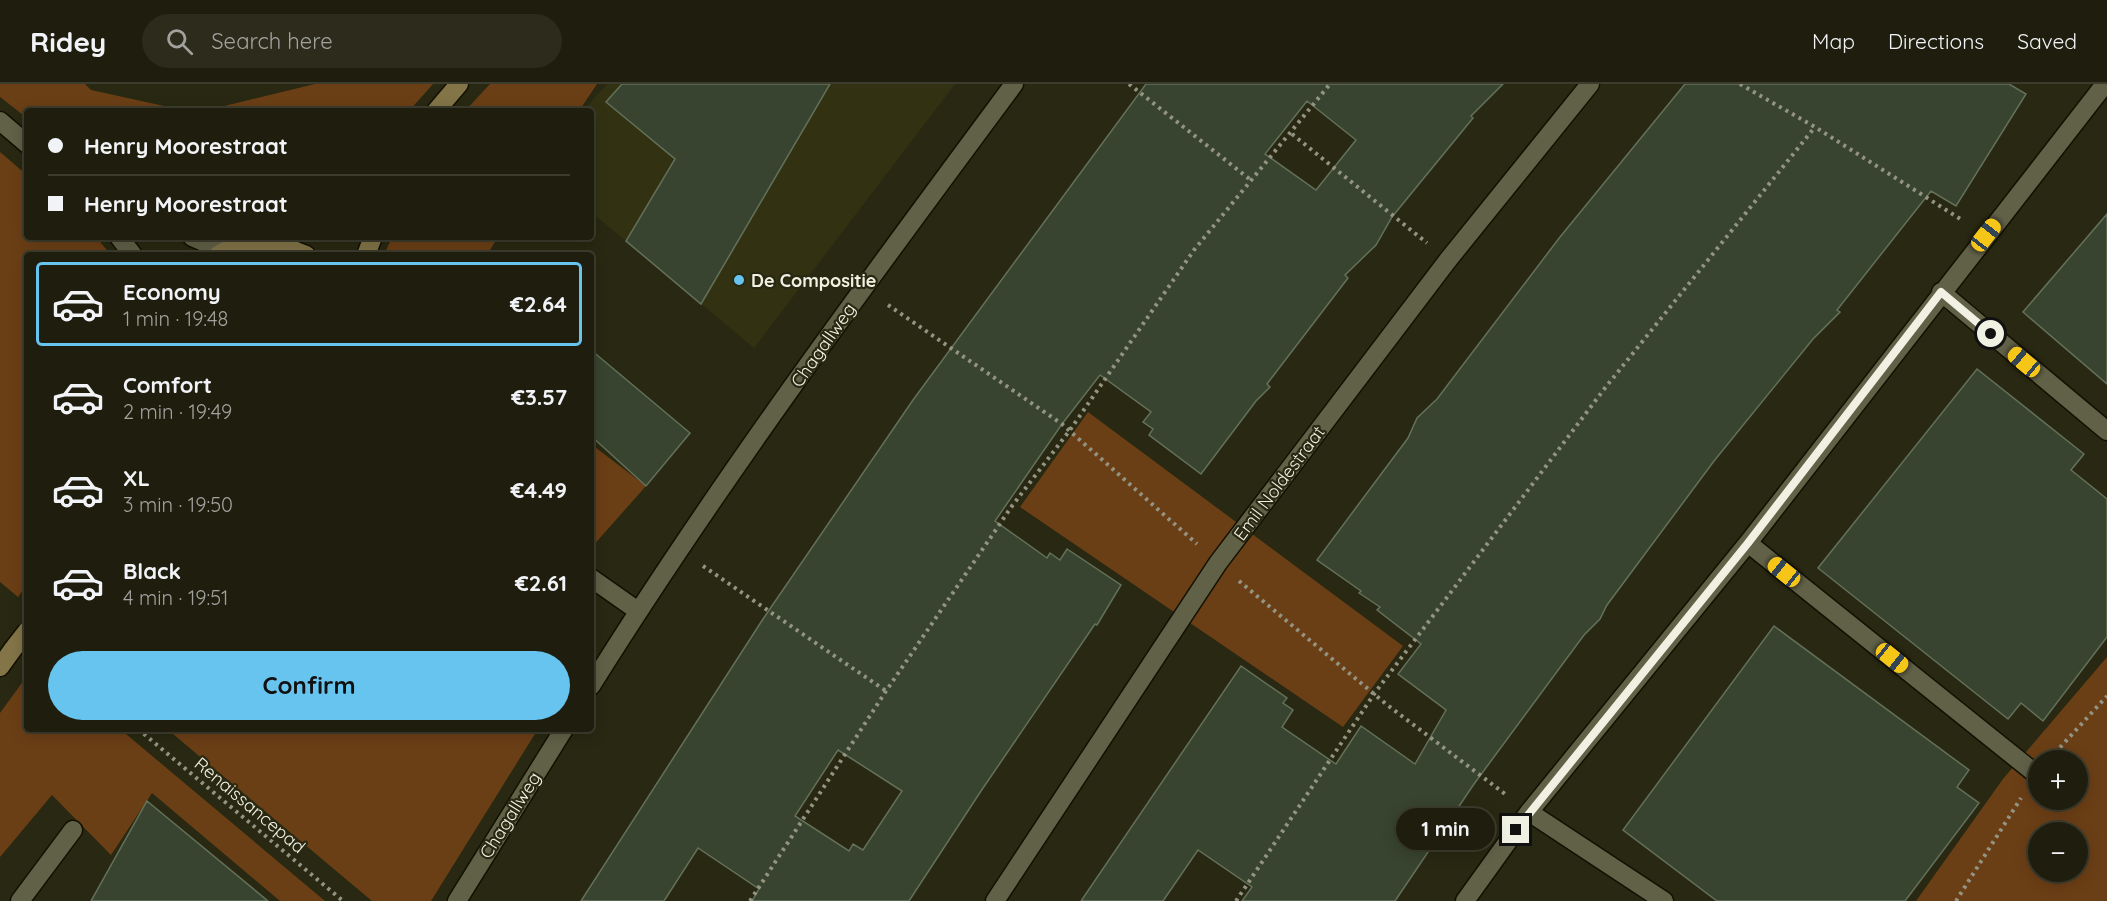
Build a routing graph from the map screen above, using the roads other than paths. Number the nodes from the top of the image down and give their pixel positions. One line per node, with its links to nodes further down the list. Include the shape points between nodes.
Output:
1 (459, 84): 5 (main road)
2 (1014, 84): 19 (street, Chagallweg, via 863,288)
3 (1590, 84): 29 (street, Emil Noldestraat, via 1448,260 1218,562)
4 (2105, 84): 15 (street)
5 (438, 108)
6 (0, 121): 7 (street)
7 (24, 141)
8 (121, 240): 11 (street)
9 (198, 240): 12 (street)
10 (291, 241): 13 (main road, via 255,243); 14 (main road)
11 (131, 252)
12 (220, 252)
13 (225, 252)
14 (303, 252)
15 (1941, 292): 16 (street); 17 (street)
16 (2107, 431)
17 (1748, 543): 24 (street); 25 (street)
18 (594, 580): 19 (street)
19 (638, 611): 22 (street, Chagallweg)
20 (24, 635): 21 (main road, bridge)
21 (0, 667)
22 (594, 681)
23 (562, 732): 28 (street, Chagallweg)
24 (2028, 756)
25 (1529, 812): 30 (street); 31 (street)
26 (73, 830): 27 (street)
27 (20, 901)
28 (457, 901)
29 (995, 901)
30 (1465, 901)
31 (1664, 901)

